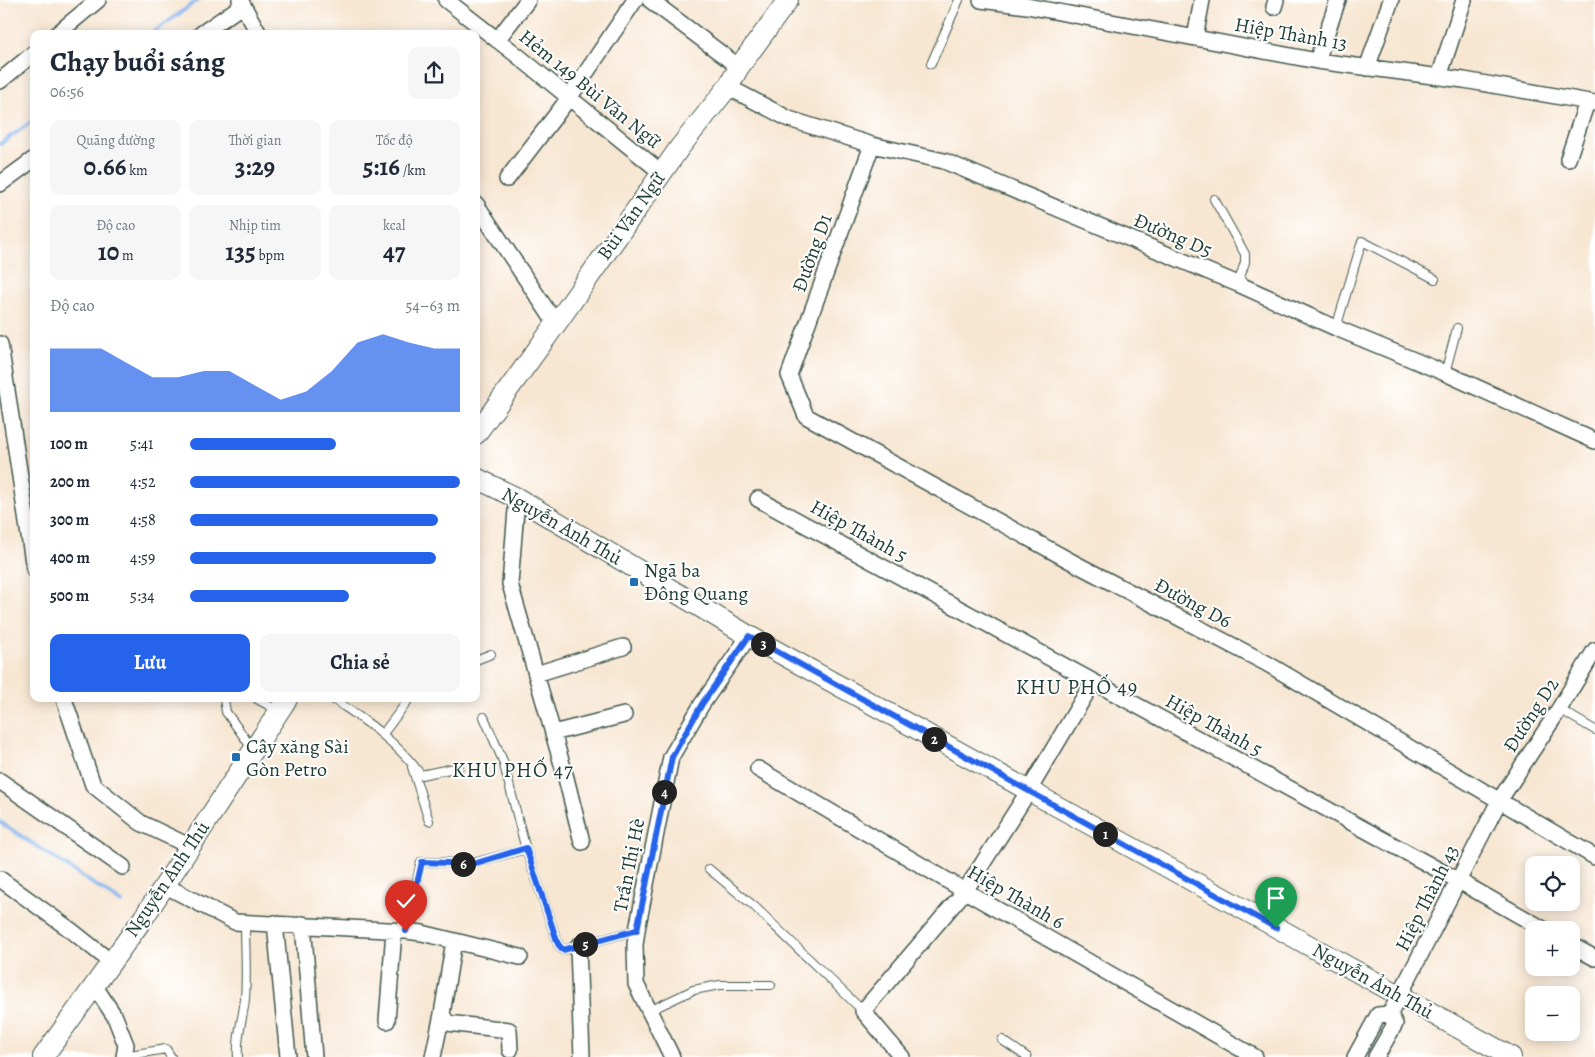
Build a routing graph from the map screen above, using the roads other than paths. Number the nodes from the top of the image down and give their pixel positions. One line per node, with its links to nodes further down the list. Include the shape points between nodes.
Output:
1 (98, 0): 14 (street)
2 (446, 0): 18 (street, Hẻm 149 Bùi Văn Ngữ)
3 (528, 0): 18 (street)
4 (635, 0): 27 (street)
5 (650, 0): 22 (street)
6 (788, 0): 22 (main road, Bùi Văn Ngữ)
7 (959, 0): 21 (lane)
8 (981, 0): 17 (street, Hiệp Thành 13)
9 (1202, 0): 17 (street)
10 (1338, 0): 20 (street)
11 (1391, 0): 23 (street)
12 (1464, 0): 24 (street)
13 (242, 2): 15 (street); 16 (street)
14 (62, 30)
15 (207, 30)
16 (257, 30)
17 (1195, 38): 20 (street, Hiệp Thành 13)
18 (497, 40): 27 (street, Hẻm 149 Bùi Văn Ngữ)
19 (30, 56): 25 (street)
20 (1317, 61): 23 (street, Hiệp Thành 13)
21 (931, 64)
22 (739, 66): 26 (main road, Bùi Văn Ngữ)
23 (1367, 68): 24 (street, Hiệp Thành 13)
24 (1439, 77): 28 (street, Hiệp Thành 13)
25 (0, 81)
26 (728, 87): 29 (street, Đường D5, via 789,119); 32 (main road, Bùi Văn Ngữ)
27 (569, 98): 32 (street, Hẻm 149 Bùi Văn Ngữ); 33 (street)
28 (1591, 103): 30 (street)
29 (872, 145): 38 (street, Đường D5, via 944,161); 44 (street, Đường D1)
30 (1568, 159)
31 (30, 162): 34 (street)
32 (662, 173): 39 (main road, Bùi Văn Ngữ)
33 (507, 179)
34 (0, 184)
35 (1214, 199): 38 (lane, via 1245,254 1246,262)
36 (481, 220): 39 (street)
37 (1435, 280): 40 (lane, via 1362,241)
38 (1238, 284): 40 (street, Đường D5)
39 (556, 324): 45 (main road, Bùi Văn Ngữ)
40 (1336, 328): 43 (street, Đường D5)
41 (1457, 328): 43 (lane)
42 (0, 344): 50 (street)
43 (1445, 373): 46 (street, Đường D5)
44 (790, 375): 76 (street, Đường D6, via 806,416 1074,564 1266,663)
45 (480, 428)
46 (1595, 441)
47 (480, 480): 48 (main road, Nguyễn Ảnh Thủ)
48 (517, 498): 51 (main road, Nguyễn Ảnh Thủ); 56 (street, via 510,584)
49 (758, 499): 57 (street, Hiệp Thành 5)
50 (30, 544)
51 (749, 636): 75 (main road, Nguyễn Ảnh Thủ); 92 (street, Trần Thị Hè, via 702,704 672,757)
52 (623, 647): 56 (street)
53 (1595, 650): 64 (street, Đường D2)
54 (491, 654): 55 (lane)
55 (480, 658)
56 (536, 674): 68 (street)
57 (1093, 682): 75 (street); 85 (street, Hiệp Thành 5)
58 (65, 702): 79 (street, via 92,786 141,824)
59 (224, 702): 70 (lane, via 226,712)
60 (270, 702): 63 (lane)
61 (337, 702): 69 (lane)
62 (407, 702): 69 (lane)
63 (283, 705): 70 (main road, Nguyễn Ảnh Thủ)
64 (1559, 710): 67 (lane); 76 (street, Đường D2)
65 (624, 715): 68 (street)
66 (484, 717): 80 (lane, via 503,761)
67 (1595, 730)
68 (553, 733): 78 (street)
69 (382, 735): 71 (lane)
70 (253, 750): 79 (main road, Nguyễn Ảnh Thủ)
71 (409, 758): 72 (lane, via 421,775); 77 (lane)
72 (459, 767)
73 (758, 769): 87 (street, Hiệp Thành 6)
74 (0, 781): 82 (street)
75 (1028, 792): 87 (street); 102 (main road, Nguyễn Ảnh Thủ)
76 (1499, 801): 81 (street, Đường D6); 85 (street, Hiệp Thành 43)
77 (429, 821)
78 (582, 842)
79 (189, 846): 86 (main road, Nguyễn Ảnh Thủ)
80 (526, 848): 93 (lane, via 473,864 422,862); 95 (lane, via 558,944 563,950)
81 (1595, 857)
82 (124, 867)
83 (709, 869): 104 (lane, via 755,907)
84 (0, 879): 99 (street)
85 (1459, 881): 89 (street, Hiệp Thành 5); 102 (street, Hiệp Thành 43)
86 (164, 885): 88 (street, via 235,922); 99 (main road, Nguyễn Ảnh Thủ)
87 (965, 891): 104 (street); 120 (street, Hiệp Thành 6)
88 (245, 921): 90 (street); 112 (lane, via 245,999 237,1042)
89 (1529, 921)
90 (275, 923): 91 (street); 113 (street)
91 (303, 924): 93 (street); 114 (street)
92 (637, 930): 95 (lane); 103 (street, Trần Thị Hè, via 636,984)
93 (400, 931): 94 (street); 106 (street)
94 (454, 941): 97 (street); 105 (street)
95 (578, 946): 116 (street)
96 (1580, 950): 98 (street)
97 (520, 957)
98 (1595, 958)
99 (111, 962): 100 (main road, Nguyễn Ảnh Thủ)
100 (94, 985): 109 (main road, Nguyễn Ảnh Thủ); 110 (street, via 114,1017 126,1045)
101 (771, 986): 103 (lane, via 720,985 693,990)
102 (1395, 1005): 121 (street, Hiệp Thành 43, via 1378,1016); 122 (street, Hiệp Thành 43, via 1395,1024); 123 (main road, Nguyễn Ảnh Thủ)
103 (649, 1011): 117 (street, Trần Thị Hè)
104 (862, 1011): 118 (street)
105 (442, 1014): 108 (street, via 447,1023 509,1030); 115 (street)
106 (387, 1021)
107 (1002, 1040): 119 (lane)
108 (510, 1050)
109 (42, 1057)
110 (124, 1057): 111 (lane, via 166,1048)
111 (171, 1057)
112 (238, 1057)
113 (288, 1057)
114 (314, 1057)
115 (433, 1057)
116 (582, 1057)
117 (672, 1057)
118 (902, 1057)
119 (1027, 1057)
120 (1256, 1057)
121 (1355, 1057)
122 (1376, 1057)
123 (1511, 1057)

